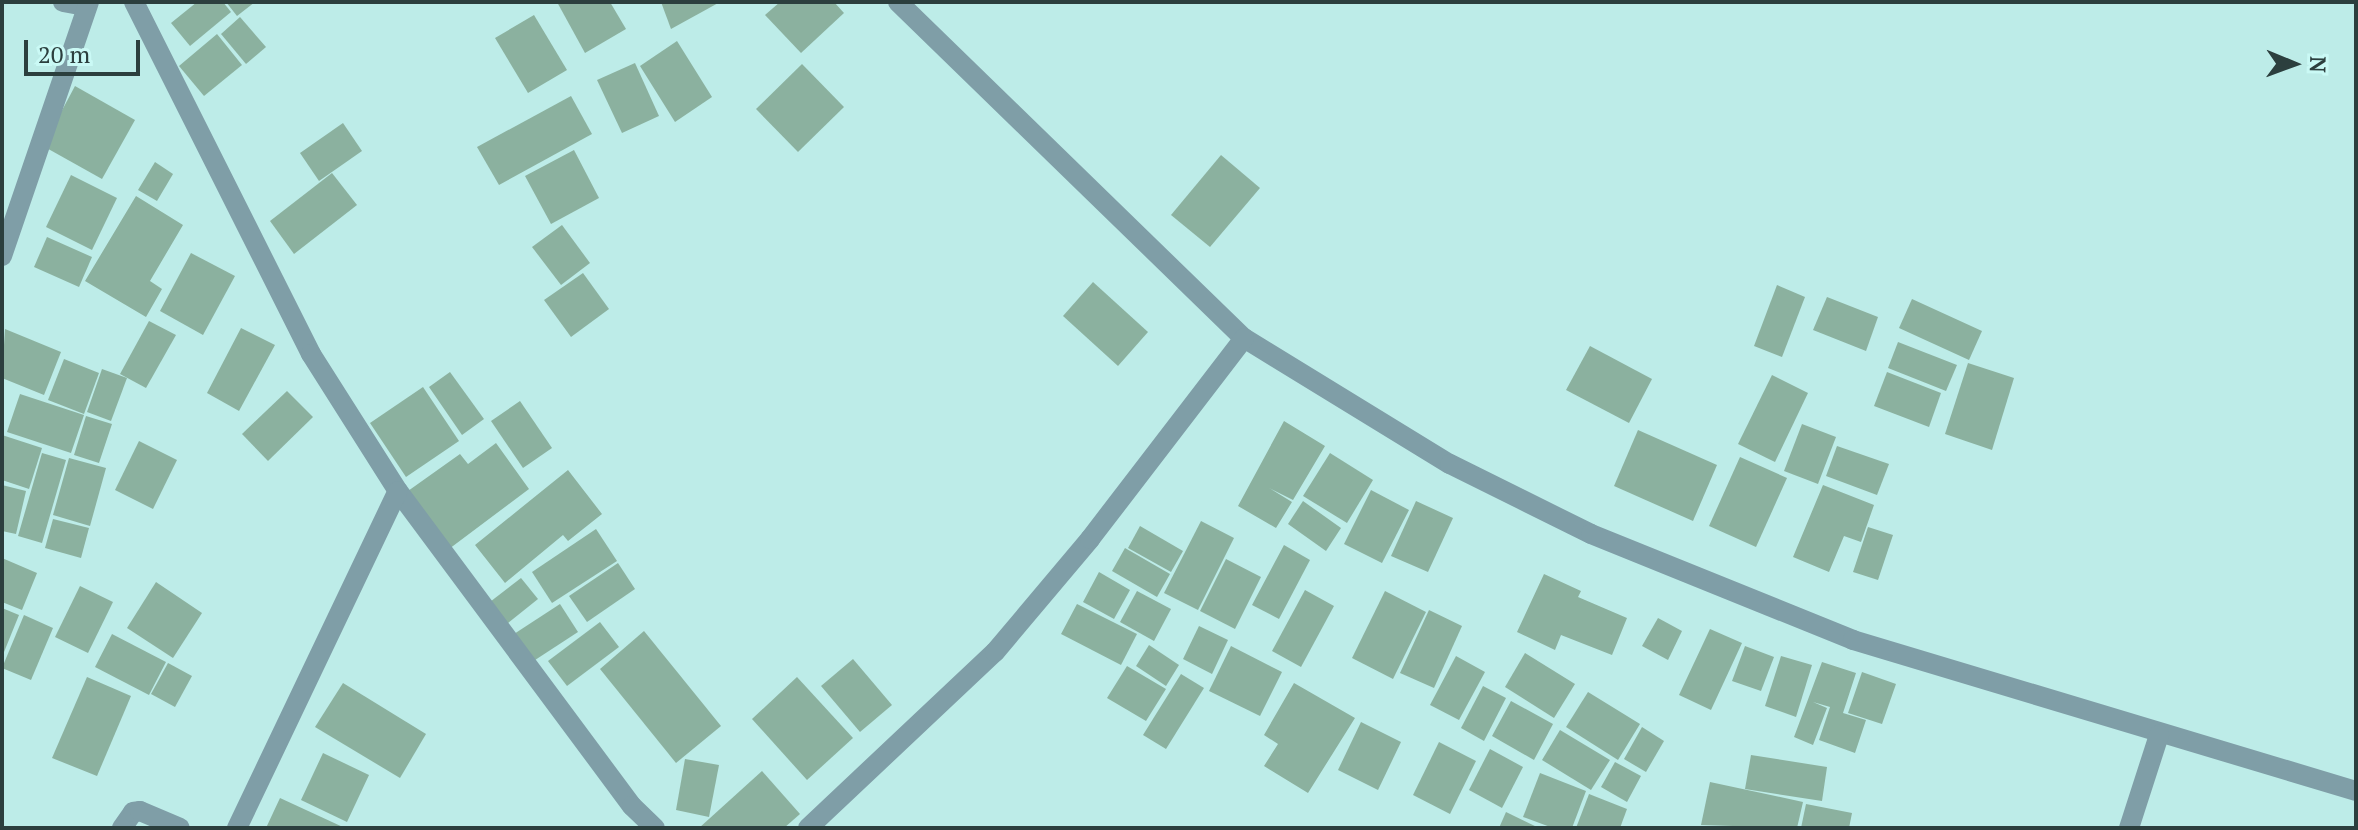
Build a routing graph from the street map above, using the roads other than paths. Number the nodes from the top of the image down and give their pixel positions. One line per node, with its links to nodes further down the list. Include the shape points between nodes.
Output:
1 (63, 2): 4 (street)
2 (134, 2): 7 (street, via 311,354)
3 (898, 2): 6 (street)
4 (87, 4): 5 (street)
5 (2, 256)
6 (1244, 338): 8 (street, via 1450,464 1591,534 1853,640); 14 (street, via 1090,539 995,652)
7 (398, 491): 12 (street); 13 (street, via 632,806)
8 (2159, 735): 9 (street); 15 (street)
9 (2356, 791)
10 (122, 828): 11 (street, via 133,812 140,811)
11 (180, 828)
12 (237, 828)
13 (655, 828)
14 (808, 828)
15 (2129, 828)

